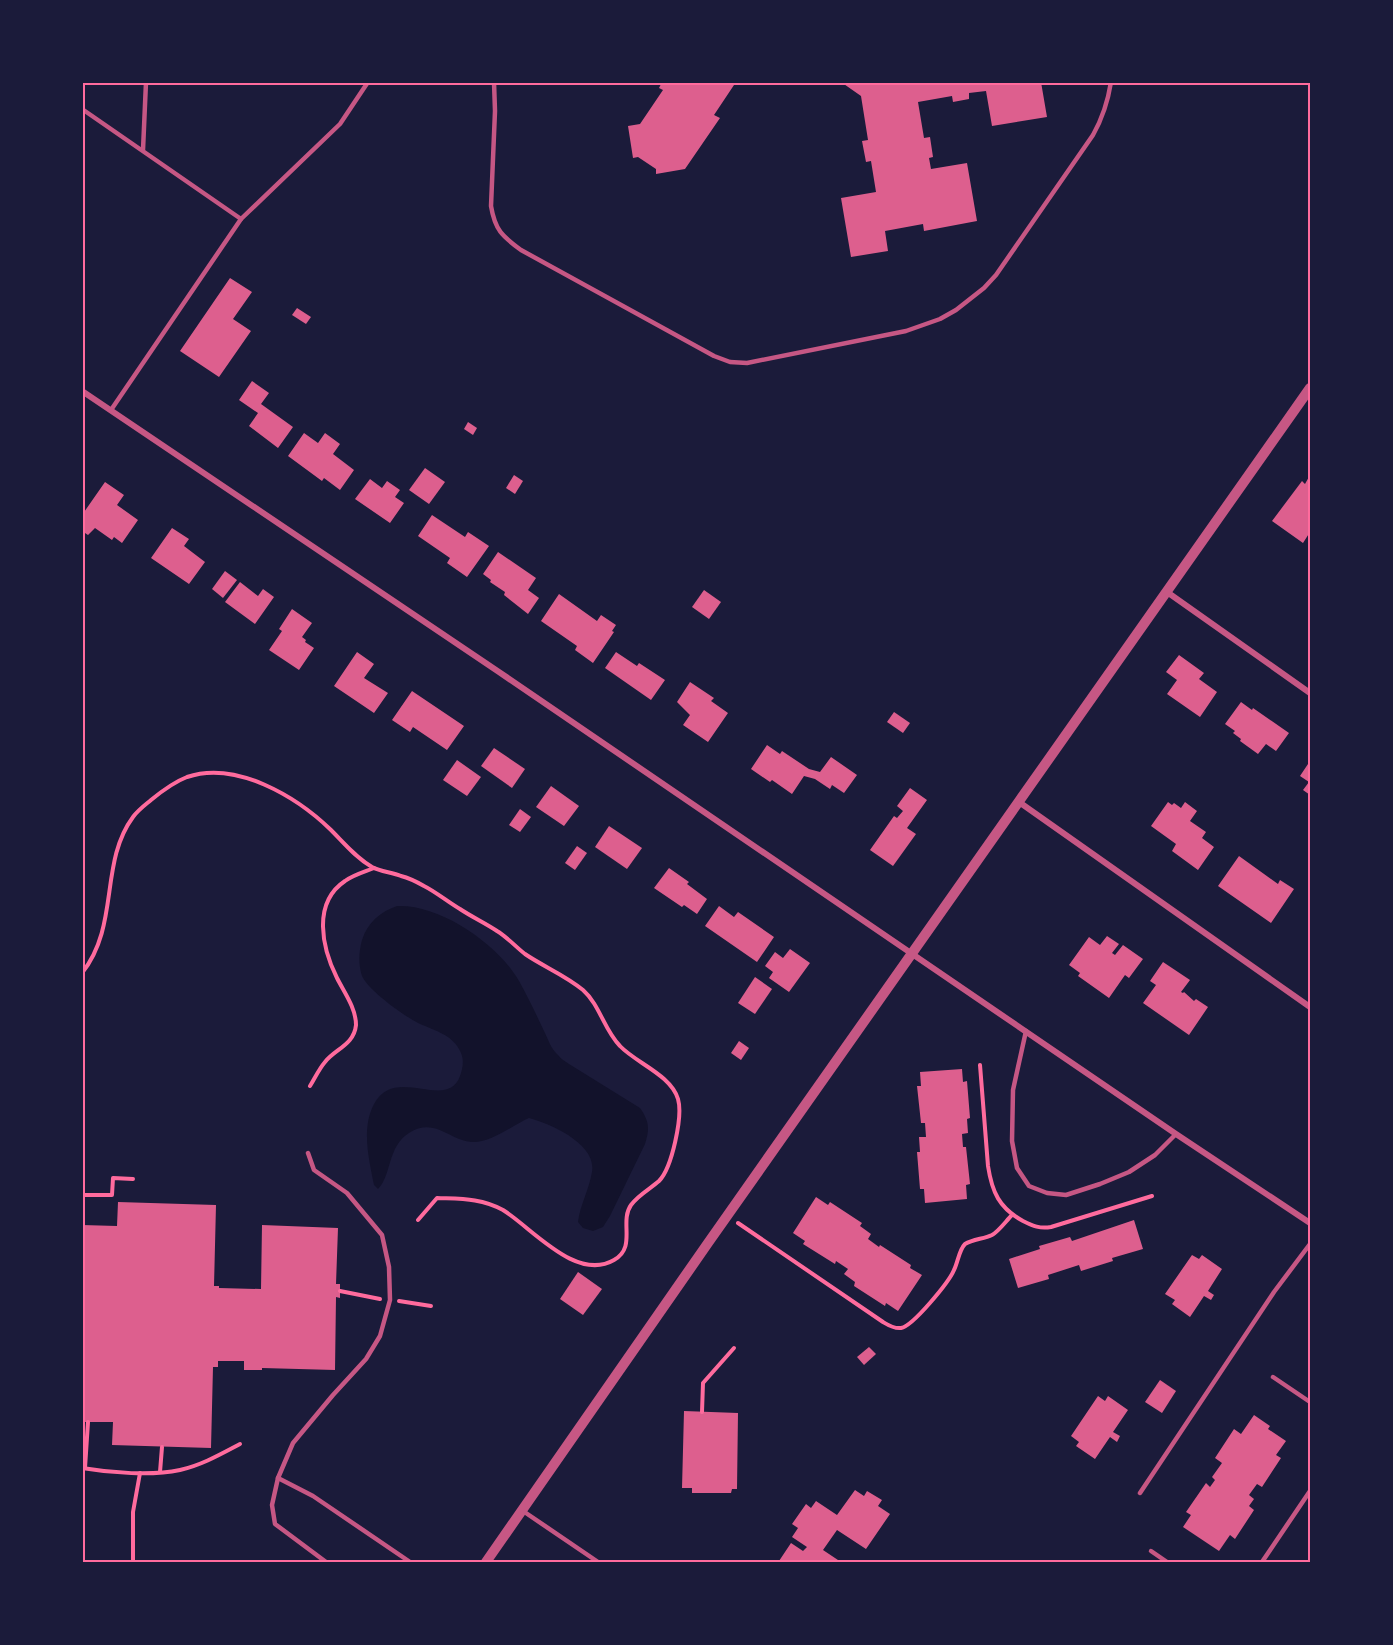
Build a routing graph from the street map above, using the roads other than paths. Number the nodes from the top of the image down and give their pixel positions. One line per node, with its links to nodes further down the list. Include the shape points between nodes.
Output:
1 (146, 82): 6 (lane)
2 (369, 82): 7 (lane, via 340,124)
3 (494, 82): 4 (lane, via 491,206 499,232 520,250 714,356 747,363 906,331 940,319 970,300 1007,261 1093,135)
4 (1111, 82)
5 (82, 108): 6 (lane)
6 (142, 150): 7 (lane)
7 (241, 219): 10 (lane)
8 (1311, 388): 11 (street)
9 (82, 391): 10 (street)
10 (111, 410): 14 (street)
11 (1167, 592): 12 (street); 13 (street)
12 (1311, 693)
13 (1018, 801): 14 (street); 15 (street)
14 (912, 955): 16 (street); 26 (street)
15 (1311, 1007)
16 (1026, 1031): 17 (street); 17 (lane, via 1013,1090 1012,1142 1017,1168 1029,1186 1066,1195 1100,1184 1155,1155)
17 (1176, 1134): 19 (street)
18 (308, 1153): 23 (lane, via 314,1170 347,1193 382,1235 389,1267 390,1300 380,1336 366,1359 293,1443)
19 (1311, 1223)
20 (1311, 1244): 25 (lane, via 1274,1292)
21 (1272, 1377): 22 (lane)
22 (1311, 1402)
23 (278, 1478): 28 (lane, via 272,1505 275,1524); 29 (lane, via 314,1496)
24 (1311, 1491): 33 (lane)
25 (1140, 1493)
26 (523, 1511): 30 (street); 31 (lane)
27 (1151, 1551): 32 (lane)
28 (326, 1563)
29 (410, 1563)
30 (486, 1563)
31 (597, 1563)
32 (1167, 1563)
33 (1262, 1563)

